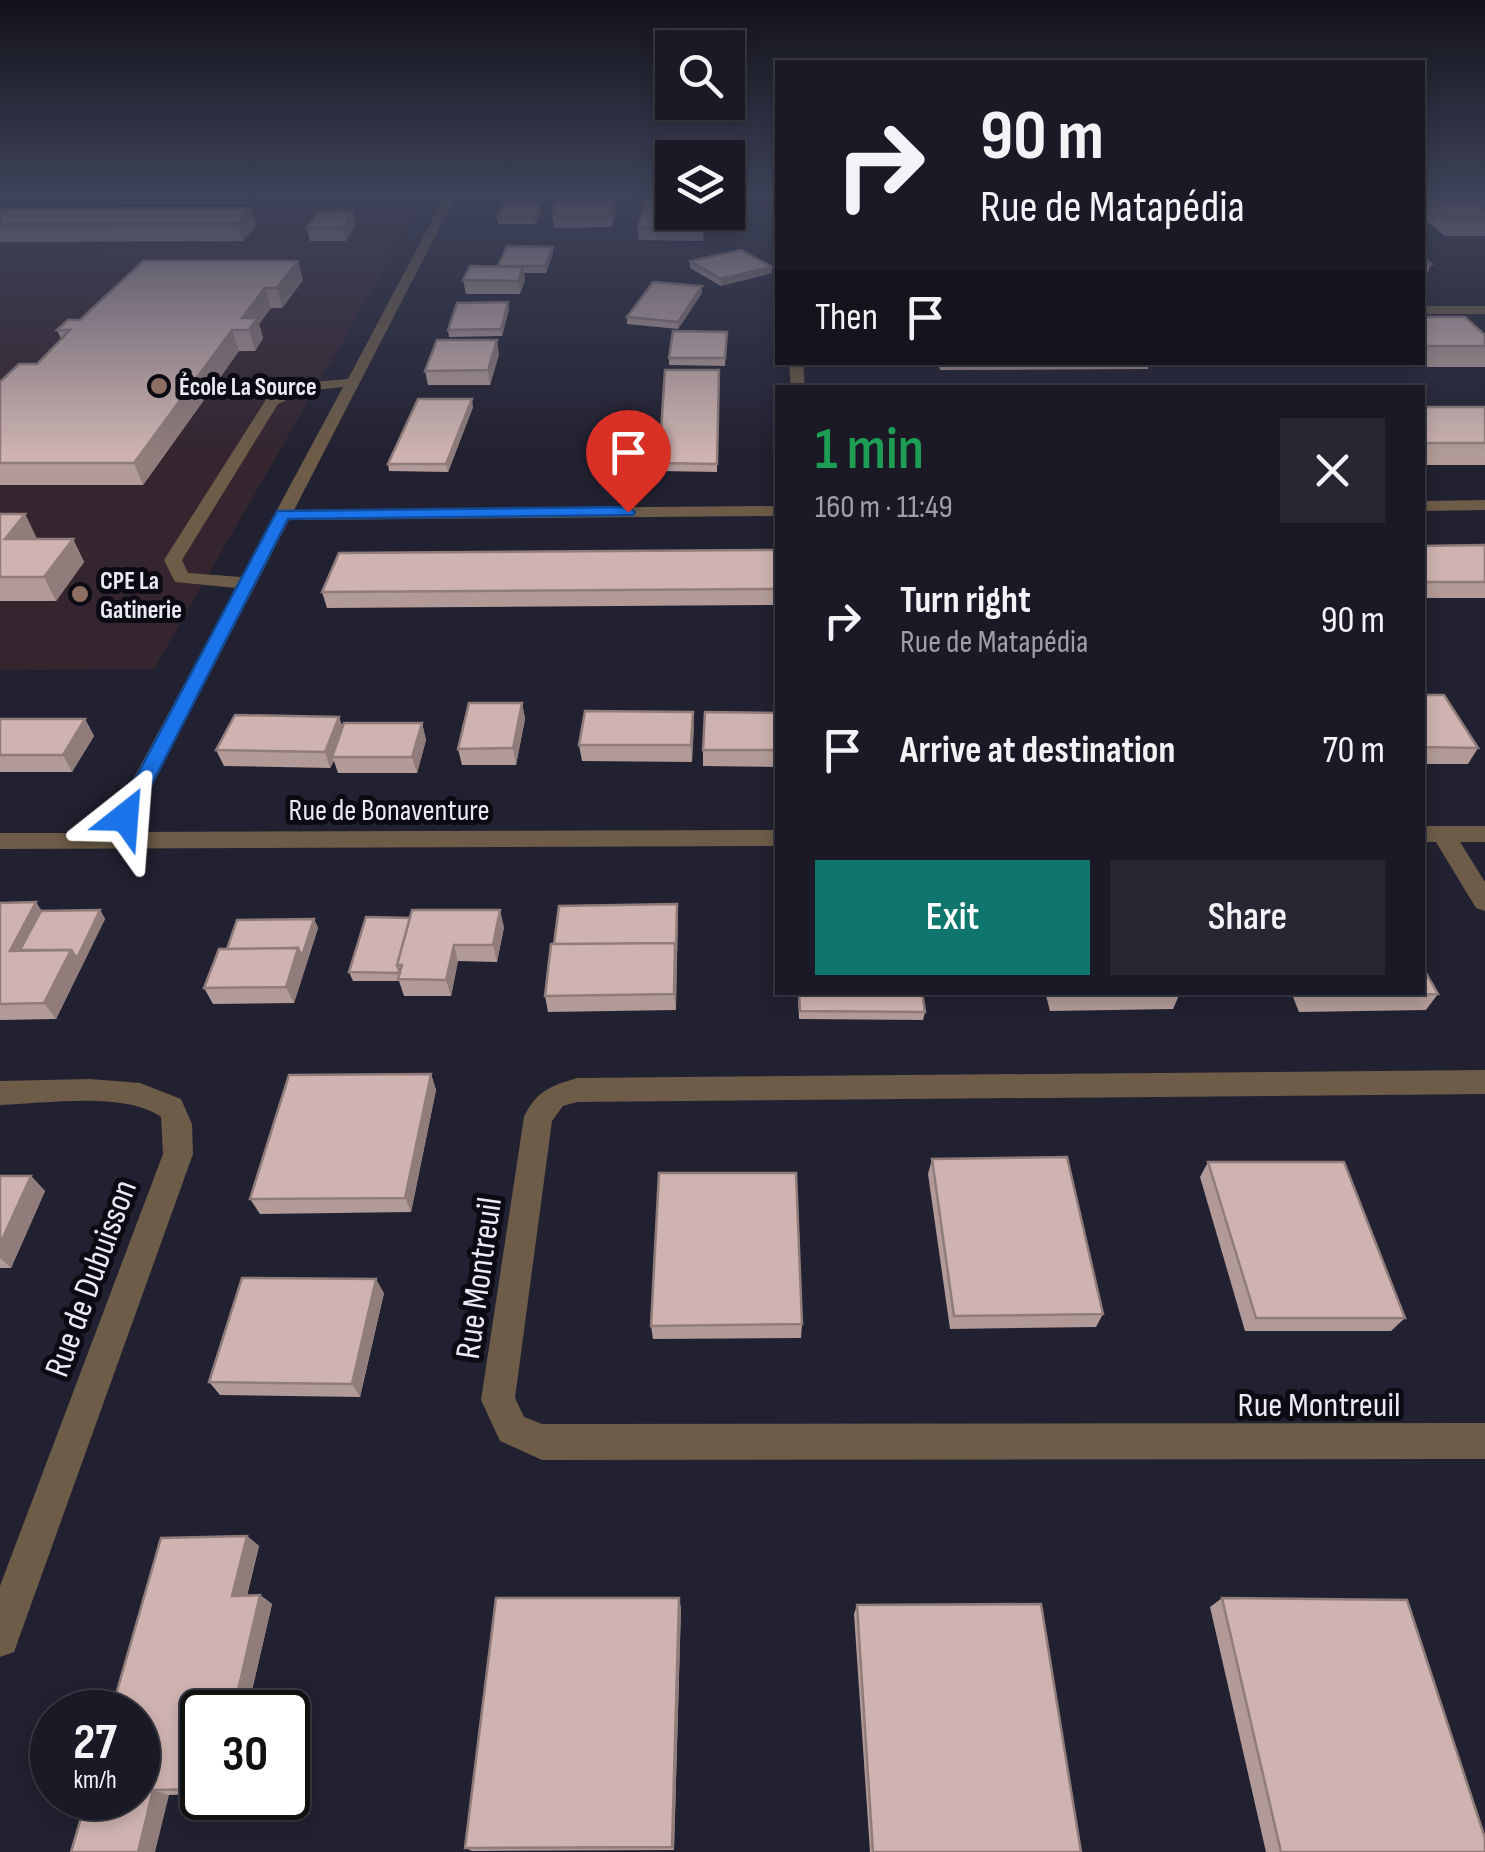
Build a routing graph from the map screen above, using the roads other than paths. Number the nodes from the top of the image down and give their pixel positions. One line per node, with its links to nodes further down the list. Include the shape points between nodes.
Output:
1 (407, 280): 4 (street)
2 (1425, 310): 3 (street)
3 (1485, 310)
4 (355, 382): 8 (street); 9 (street, via 311,384 272,402 173,560 180,578)
5 (1425, 506): 6 (street)
6 (1485, 506)
7 (775, 511): 8 (street)
8 (283, 515): 9 (street)
9 (248, 583): 14 (street)
10 (1432, 834): 11 (street); 15 (street)
11 (1485, 834)
12 (775, 838): 14 (street, Rue de Bonaventure)
13 (0, 841): 14 (street, Rue de Bonaventure)
14 (111, 842)
15 (1485, 902)
16 (1485, 1082): 18 (street, Rue Montreuil, via 577,1090 553,1097 538,1116 498,1400 512,1429 542,1442)
17 (0, 1093): 19 (street, Rue de Dubuisson, via 156,1097 171,1108 180,1128 178,1154)
18 (1485, 1441)
19 (0, 1638)

